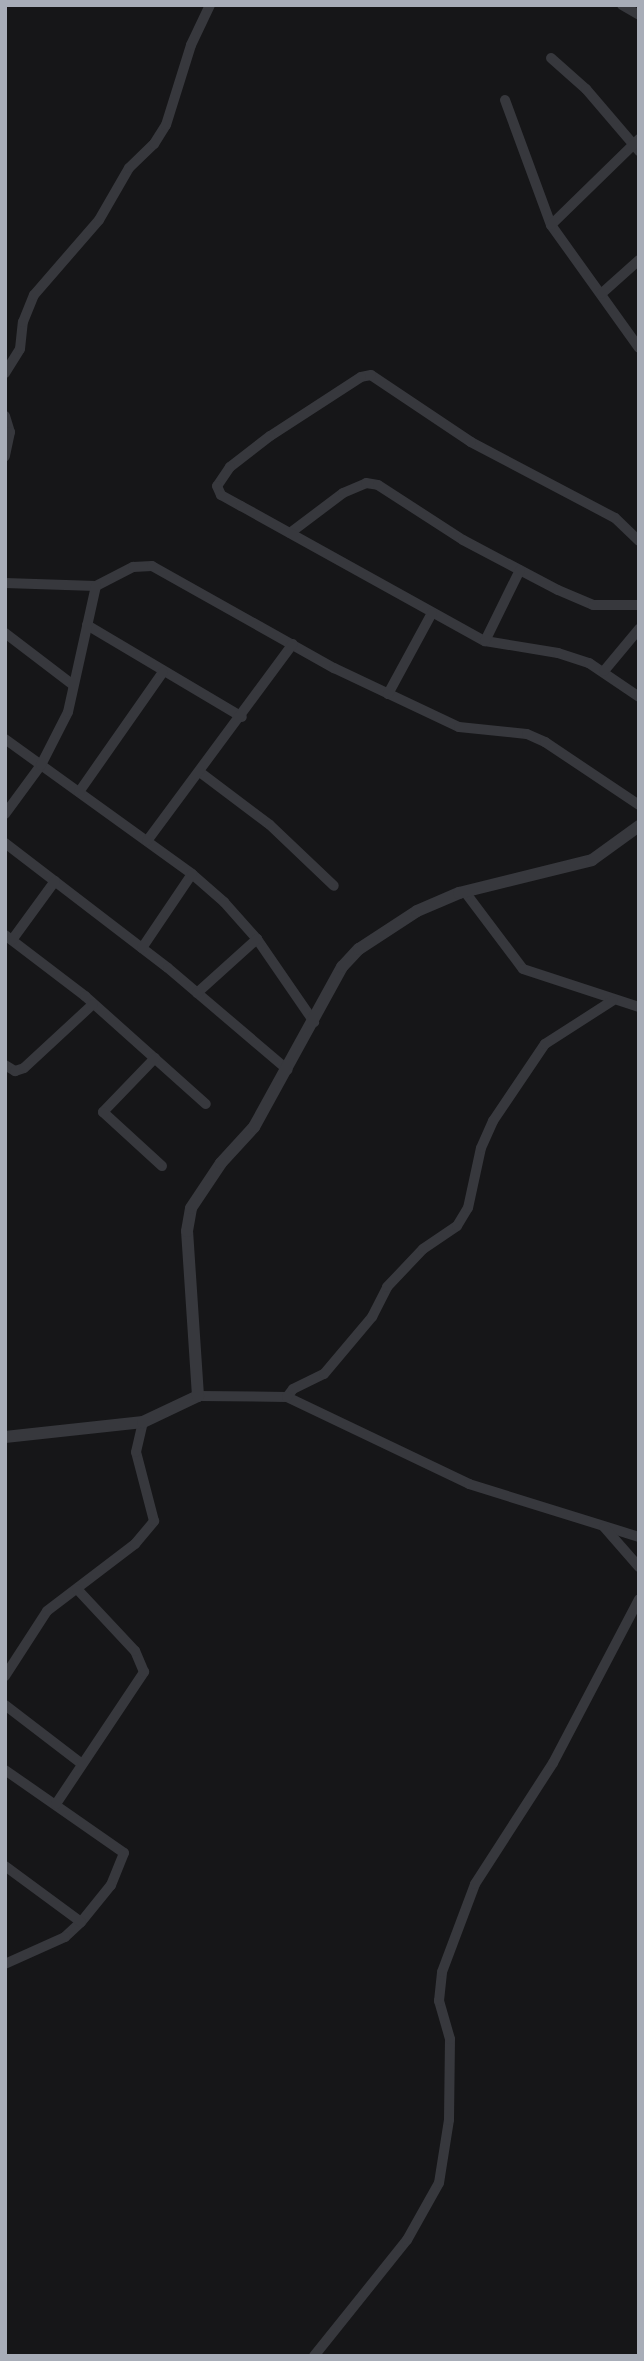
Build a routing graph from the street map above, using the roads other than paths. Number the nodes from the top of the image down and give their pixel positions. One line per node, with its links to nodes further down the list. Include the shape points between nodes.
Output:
1 (210, 5): 11 (street, via 191,45 166,125 129,168 99,220 34,295 23,322 20,349)
2 (622, 5): 3 (street)
3 (639, 15)
4 (551, 58): 6 (street)
5 (505, 100): 7 (street)
6 (637, 145): 7 (street)
7 (551, 225): 9 (street)
8 (639, 260): 9 (street)
9 (601, 294): 10 (street)
10 (639, 348)
11 (5, 373)
12 (5, 416): 13 (street, via 10,432)
13 (5, 456)
14 (289, 533): 15 (street, via 221,495 217,486 230,467 270,436 361,377 372,375 471,442 615,518); 16 (street, via 343,493 366,483 378,485); 20 (street)
15 (639, 541)
16 (520, 570): 19 (street, via 593,605); 24 (street)
17 (5, 583): 18 (street)
18 (96, 586): 21 (street); 25 (street, via 133,567 152,566)
19 (639, 606)
20 (432, 613): 24 (street); 29 (street)
21 (87, 625): 26 (street); 28 (street)
22 (639, 629): 27 (street)
23 (5, 633): 28 (street)
24 (485, 641): 27 (street, via 558,653)
25 (293, 644): 29 (street); 31 (street)
26 (163, 671): 31 (street); 35 (street)
27 (604, 671): 30 (street)
28 (72, 684): 33 (street, via 68,712)
29 (388, 694): 36 (street, via 459,727 527,734)
30 (639, 697)
31 (242, 717): 34 (street)
32 (5, 739): 33 (street)
33 (41, 765): 35 (street); 37 (street)
34 (201, 772): 39 (street); 43 (street, via 270,825)
35 (79, 792): 39 (street)
36 (639, 805)
37 (5, 814)
38 (639, 826): 44 (street, via 616,846 570,869)
39 (147, 841): 41 (street)
40 (5, 843): 42 (street)
41 (192, 874): 46 (street); 47 (street)
42 (55, 881): 45 (street); 47 (street)
43 (334, 886)
44 (465, 892): 49 (street, via 517,966); 52 (street, via 417,911 359,949 342,967)
45 (9, 938): 50 (street)
46 (257, 939): 48 (street); 52 (street)
47 (142, 948): 48 (street)
48 (197, 993): 55 (street)
49 (612, 1001): 51 (street); 59 (street, via 545,1044 493,1121 481,1148 468,1208 457,1226 423,1249 387,1287 372,1317 324,1374 293,1389)
50 (93, 1004): 53 (street); 54 (street, via 24,1068 15,1071)
51 (639, 1007)
52 (314, 1022): 55 (street)
53 (155, 1058): 56 (street); 57 (street, via 103,1112)
54 (5, 1065)
55 (288, 1070): 58 (street, via 254,1127 221,1163 191,1208 187,1231)
56 (206, 1104)
57 (162, 1166)
58 (198, 1396): 59 (street); 60 (street)
59 (287, 1397): 62 (street, via 469,1484)
60 (143, 1422): 61 (street); 65 (street, via 136,1452 154,1521 135,1544)
61 (5, 1437)
62 (604, 1527): 63 (street); 64 (street)
63 (639, 1537)
64 (639, 1567)
65 (77, 1588): 67 (street, via 47,1611); 69 (street, via 144,1664 132,1692)
66 (639, 1599): 75 (street, via 553,1763 479,1876 442,1972 439,2001 450,2039 449,2120 439,2183 407,2240)
67 (5, 1676)
68 (5, 1705): 69 (street)
69 (82, 1764): 71 (street)
70 (5, 1770): 71 (street)
71 (56, 1804): 73 (street, via 124,1853 111,1885)
72 (5, 1867): 73 (street)
73 (81, 1922): 74 (street, via 65,1937)
74 (5, 1964)
75 (314, 2356)

